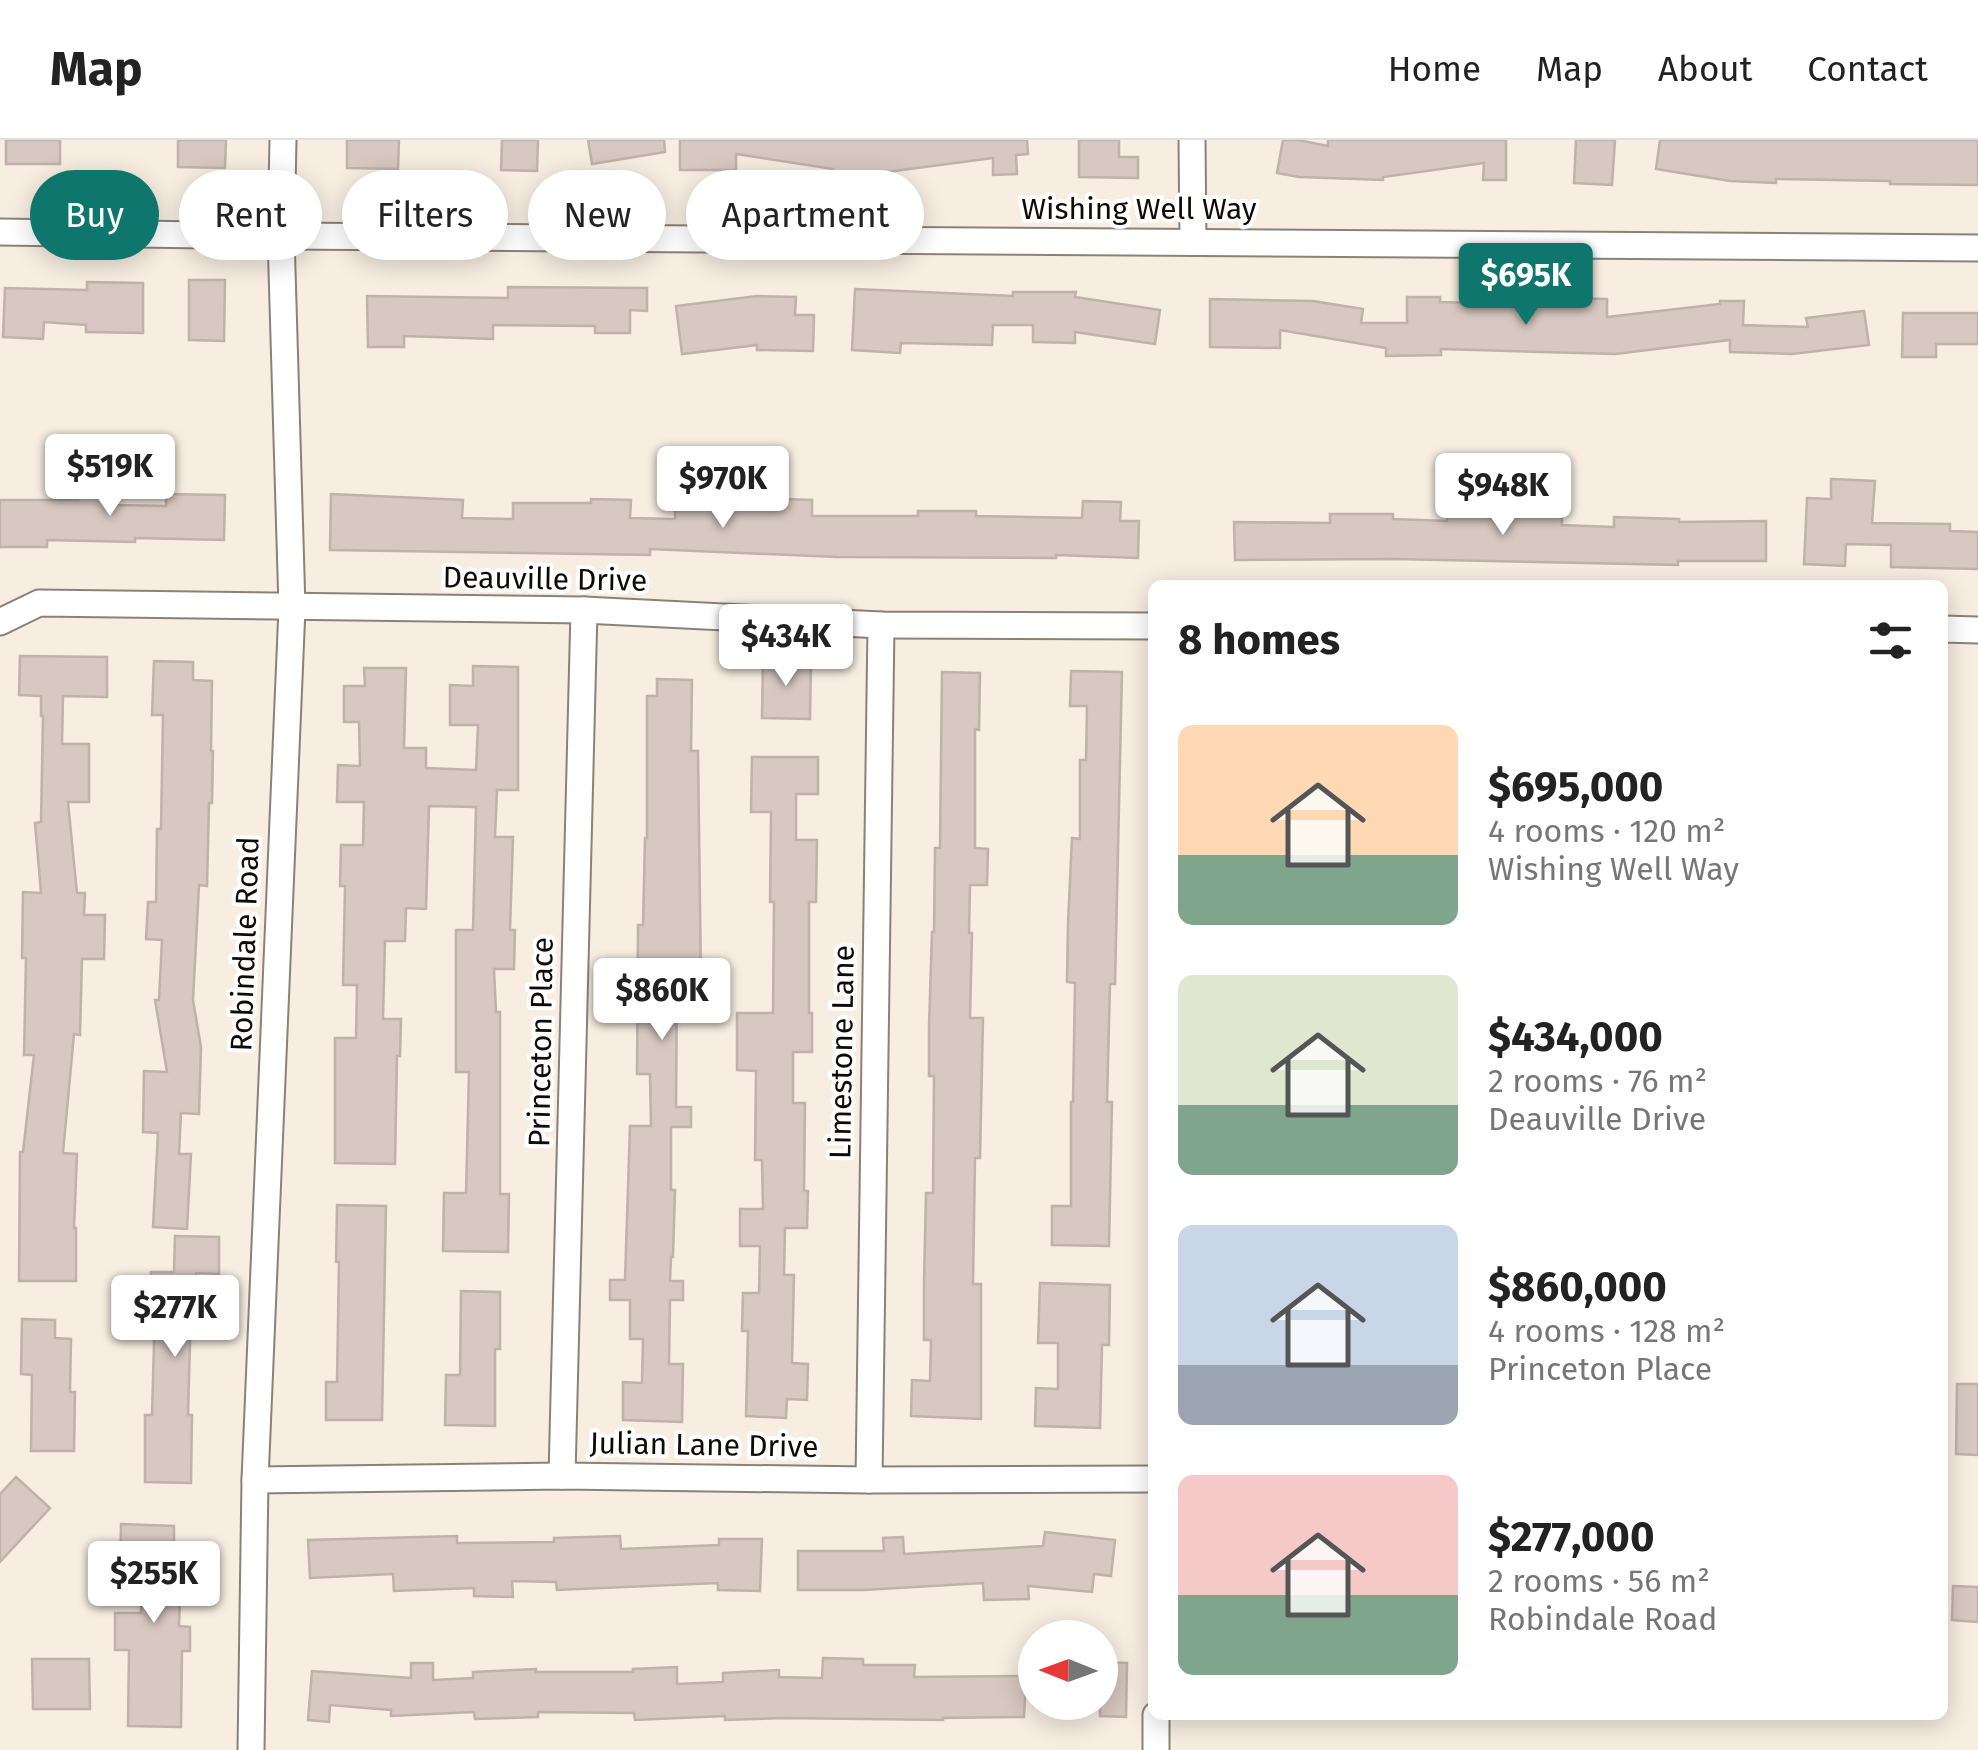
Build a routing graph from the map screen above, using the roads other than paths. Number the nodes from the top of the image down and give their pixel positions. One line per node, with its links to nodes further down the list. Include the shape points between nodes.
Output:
1 (282, 140): 3 (street, Robindale Road)
2 (1192, 140): 7 (street)
3 (282, 170)
4 (0, 232): 5 (street, Wishing Well Way)
5 (179, 235)
6 (322, 236): 7 (street, Wishing Well Way)
7 (1193, 242): 8 (street, Wishing Well Way)
8 (1978, 248)
9 (282, 260): 10 (street, Robindale Road)
10 (292, 608): 11 (street, Deauville Drive); 12 (street, Deauville Drive, via 39,603); 19 (street, Robindale Road)
11 (584, 610): 13 (street, Deauville Drive); 17 (street, Princeton Place)
12 (0, 622)
13 (881, 625): 14 (street, Deauville Drive); 20 (street, Limestone Lane)
14 (1148, 626)
15 (1948, 629): 16 (street)
16 (1978, 630)
17 (562, 1476): 19 (street, Julian Lane Drive); 20 (street, Julian Lane Drive)
18 (1148, 1478): 20 (street, Julian Lane Drive)
19 (255, 1480): 22 (street, Robindale Road)
20 (869, 1480)
21 (1156, 1720): 23 (street)
22 (251, 1750)
23 (1156, 1750)

